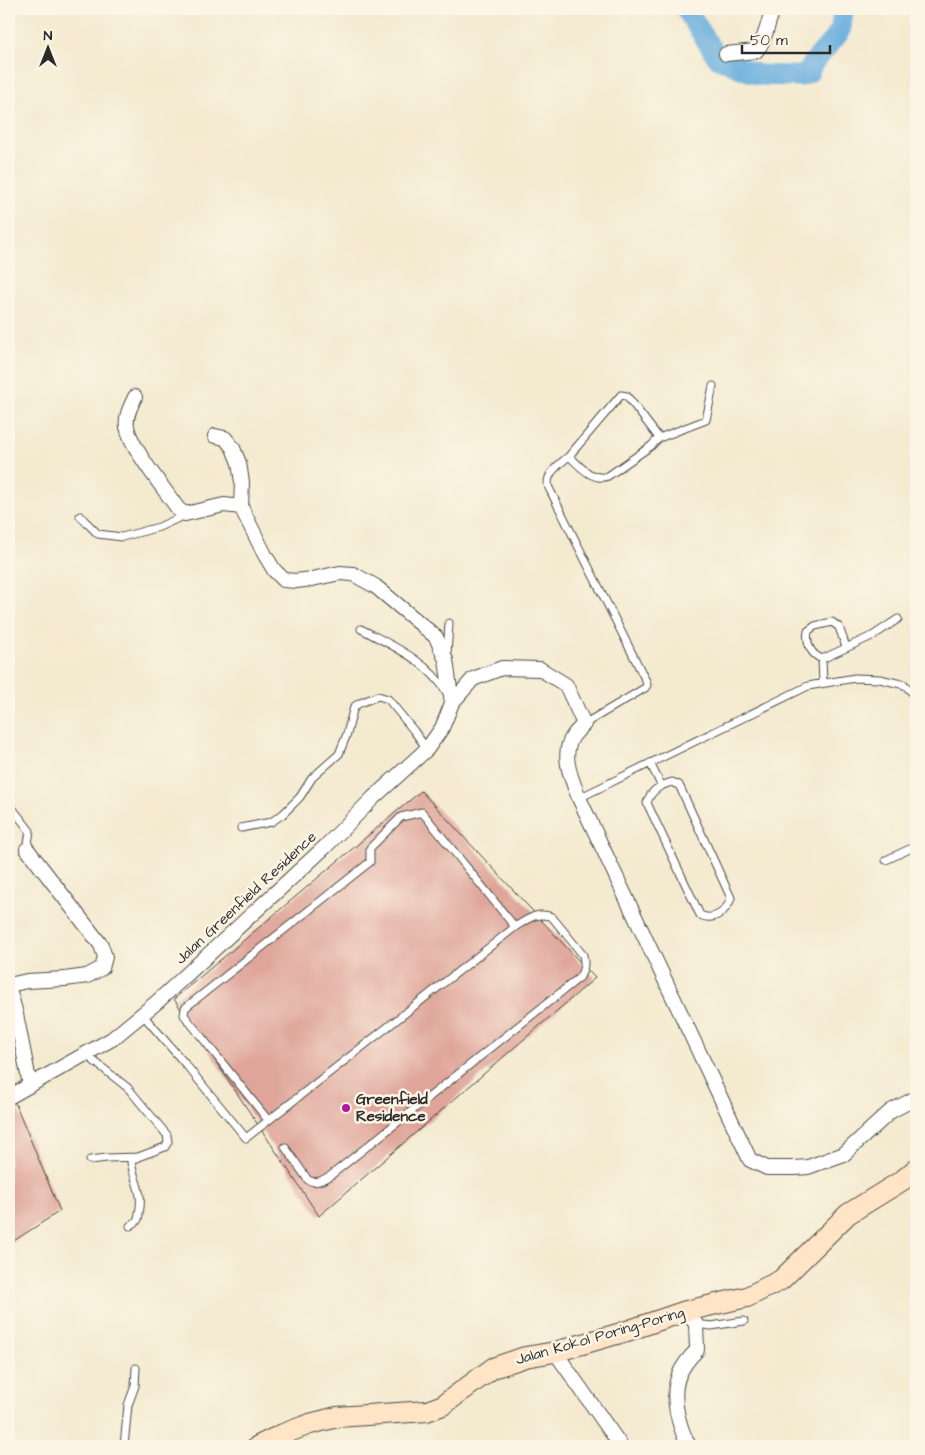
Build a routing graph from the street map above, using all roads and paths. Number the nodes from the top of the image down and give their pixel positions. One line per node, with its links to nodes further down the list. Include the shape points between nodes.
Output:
1 (773, 9): 2 (street, via 758,49)
2 (726, 54)
3 (714, 386): 6 (lane, via 706,420)
4 (135, 397): 9 (street, via 127,426 135,448 178,509)
5 (215, 436): 8 (street, via 225,438 239,463)
6 (659, 438): 7 (lane, via 601,479 592,476); 7 (lane, via 627,396 621,394)
7 (568, 456): 20 (lane, via 549,476 547,483 647,685)
8 (241, 507): 9 (street, via 224,505); 16 (street, via 265,555 284,580 353,574 375,586 436,637)
9 (185, 514): 10 (lane, via 159,527 122,537 98,534)
10 (80, 516)
11 (898, 619): 14 (lane, via 874,635)
12 (449, 623): 16 (lane)
13 (361, 629): 19 (lane, via 402,650 430,671)
14 (846, 647): 15 (lane); 15 (lane, via 839,627 832,622 815,626 808,631 806,638 814,656)
15 (822, 659): 17 (lane)
16 (446, 660): 19 (street)
17 (823, 683): 18 (lane, via 855,678 880,679 905,685); 22 (lane, via 791,693)
18 (916, 697)
19 (452, 702): 20 (street, via 473,679 502,668 540,669 566,685); 21 (street, Jalan Greenfield Residence, via 442,728)
20 (584, 724): 24 (street, via 572,738 568,752 568,770)
21 (427, 749): 26 (lane, via 388,699 378,696 360,703 352,710 348,734 338,754 312,778 300,797 271,822); 33 (street, Jalan Greenfield Residence, via 250,918)
22 (650, 763): 23 (lane); 24 (lane)
23 (661, 785): 23 (lane, via 647,803 700,915 706,918 723,912 731,898 679,785 672,782)
24 (579, 798): 37 (street, via 750,1160 767,1168 795,1168 808,1167 844,1154 890,1111)
25 (9, 804): 28 (lane, via 30,831)
26 (241, 828)
27 (916, 846): 29 (lane)
28 (27, 849): 31 (street, via 101,945 105,957 102,968 87,976)
29 (886, 860)
30 (515, 927): 38 (lane); 38 (lane, via 422,812 401,817 370,848 370,862 185,1008 184,1015); 39 (lane, via 533,916 552,918 583,955 584,970 580,977 330,1176 320,1181 308,1180)
31 (9, 985)
32 (9, 989): 35 (street)
33 (142, 1014): 34 (street, Jalan Greenfield Residence, via 112,1039); 38 (lane, via 246,1138)
34 (85, 1054): 35 (street, Jalan Greenfield Residence); 40 (lane, via 128,1088 167,1135 165,1147)
35 (30, 1085): 36 (street, Jalan Greenfield Residence)
36 (9, 1096)
37 (916, 1098)
38 (268, 1120)
39 (285, 1147)
40 (138, 1157): 41 (lane); 43 (lane, via 131,1162 139,1186 140,1210 137,1221)
41 (90, 1160)
42 (916, 1169): 44 (main road, Jalan Kokol Poring-Poring, via 848,1214 781,1280)
43 (130, 1226)
44 (691, 1318): 45 (lane, via 711,1326); 46 (main road, Jalan Kokol Poring-Poring, via 624,1332); 51 (street, via 697,1350 678,1376 675,1391 677,1414)
45 (744, 1321)
46 (556, 1352): 49 (main road, Jalan Kokol Poring-Poring, via 525,1357 493,1368 432,1410 337,1417 310,1424); 50 (street)
47 (136, 1368): 48 (lane)
48 (124, 1446)
49 (258, 1446)
50 (621, 1446)
51 (690, 1446)

